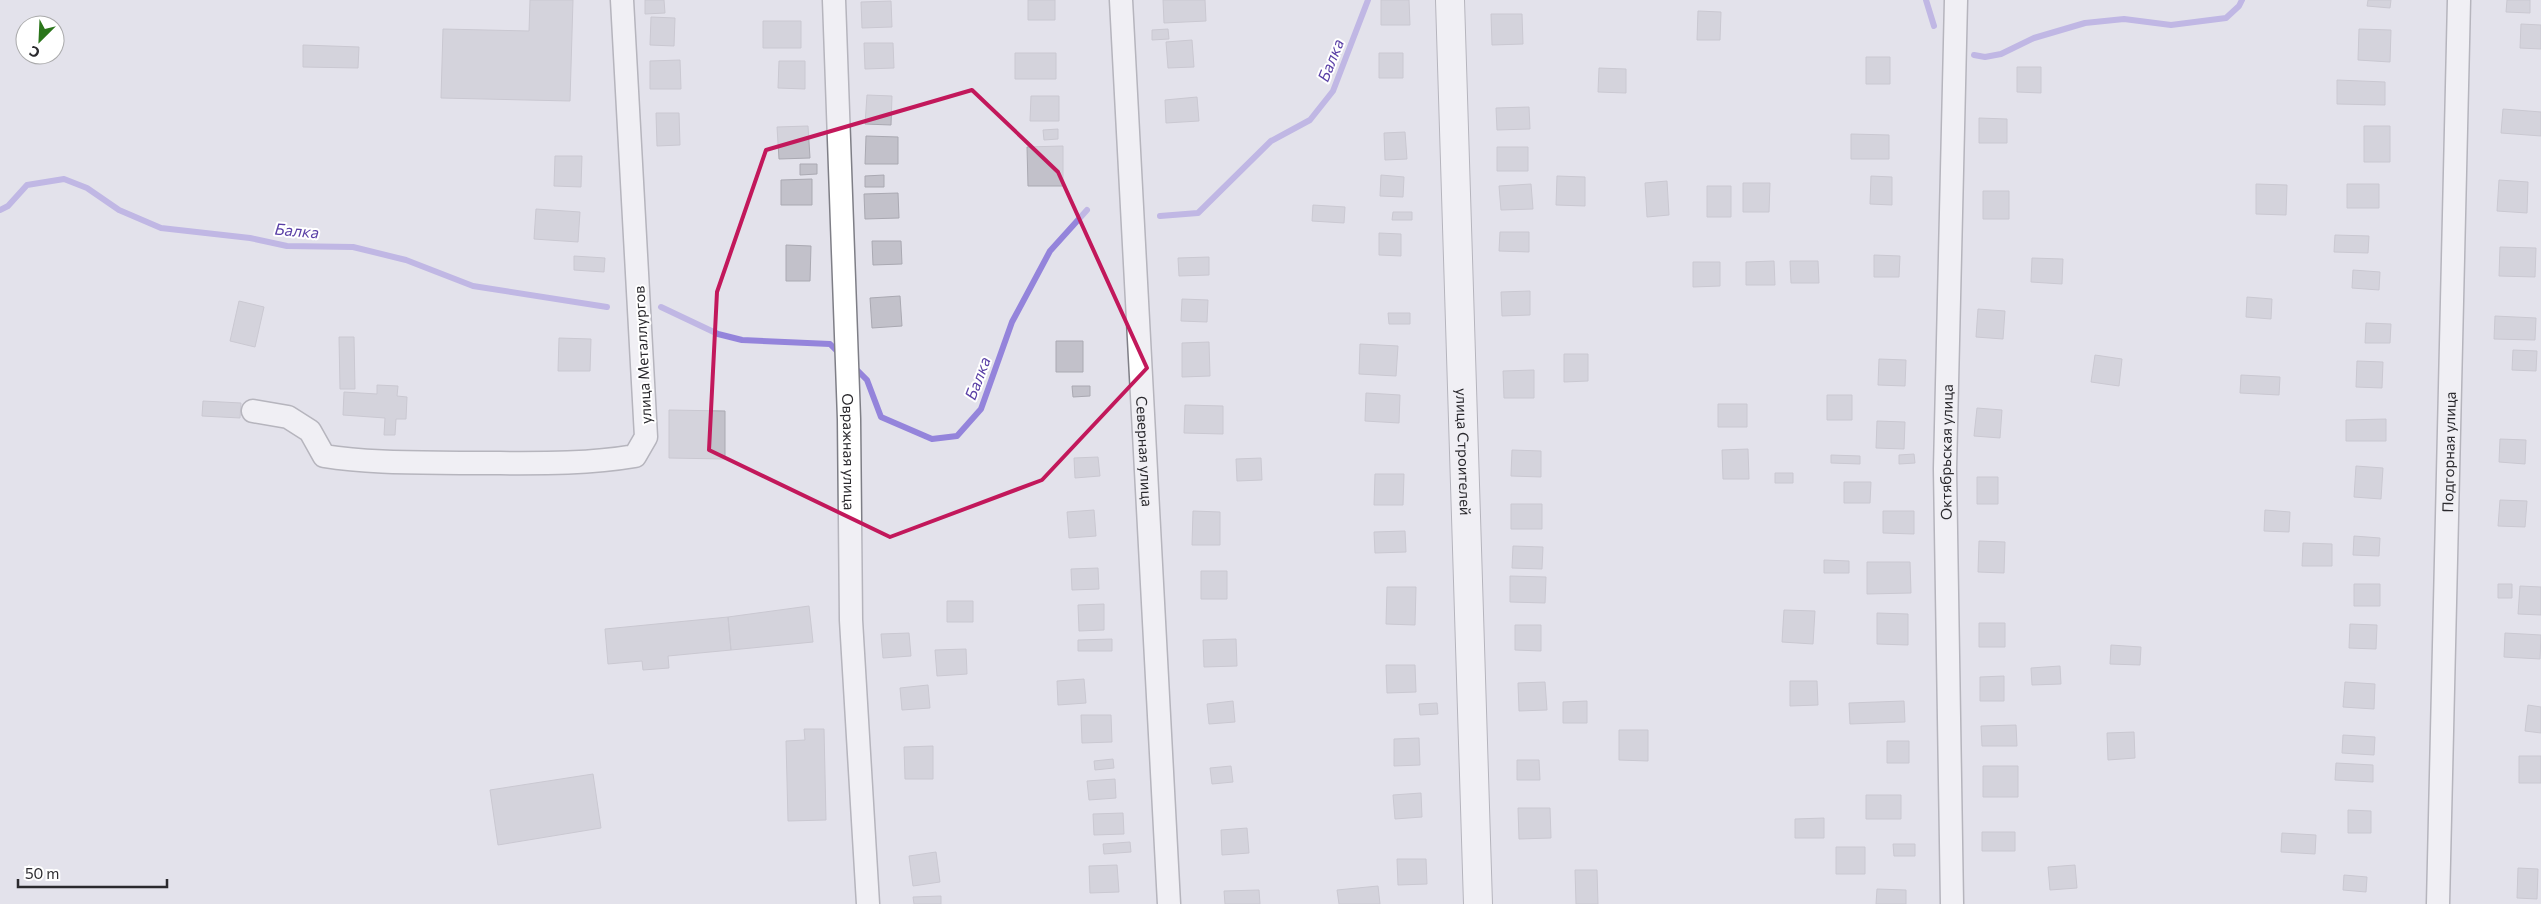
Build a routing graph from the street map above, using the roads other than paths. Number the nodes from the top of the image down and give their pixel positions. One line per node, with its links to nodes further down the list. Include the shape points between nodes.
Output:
1 (622, 0): 7 (street, улица Металлургов, via 646,437 635,456 603,462 355,461 324,456 310,431 288,417)
2 (834, 0): 8 (street, Овражная улица, via 849,420 851,620)
3 (1121, 0): 9 (street, Северная улица)
4 (1450, 0): 10 (street, улица Строителей)
5 (1956, 0): 11 (street, Октябрьская улица, via 1946,469)
6 (2459, 0): 12 (street, Подгорная улица)
7 (253, 411)
8 (868, 904)
9 (1170, 904)
10 (1478, 904)
11 (1952, 904)
12 (2438, 904)

